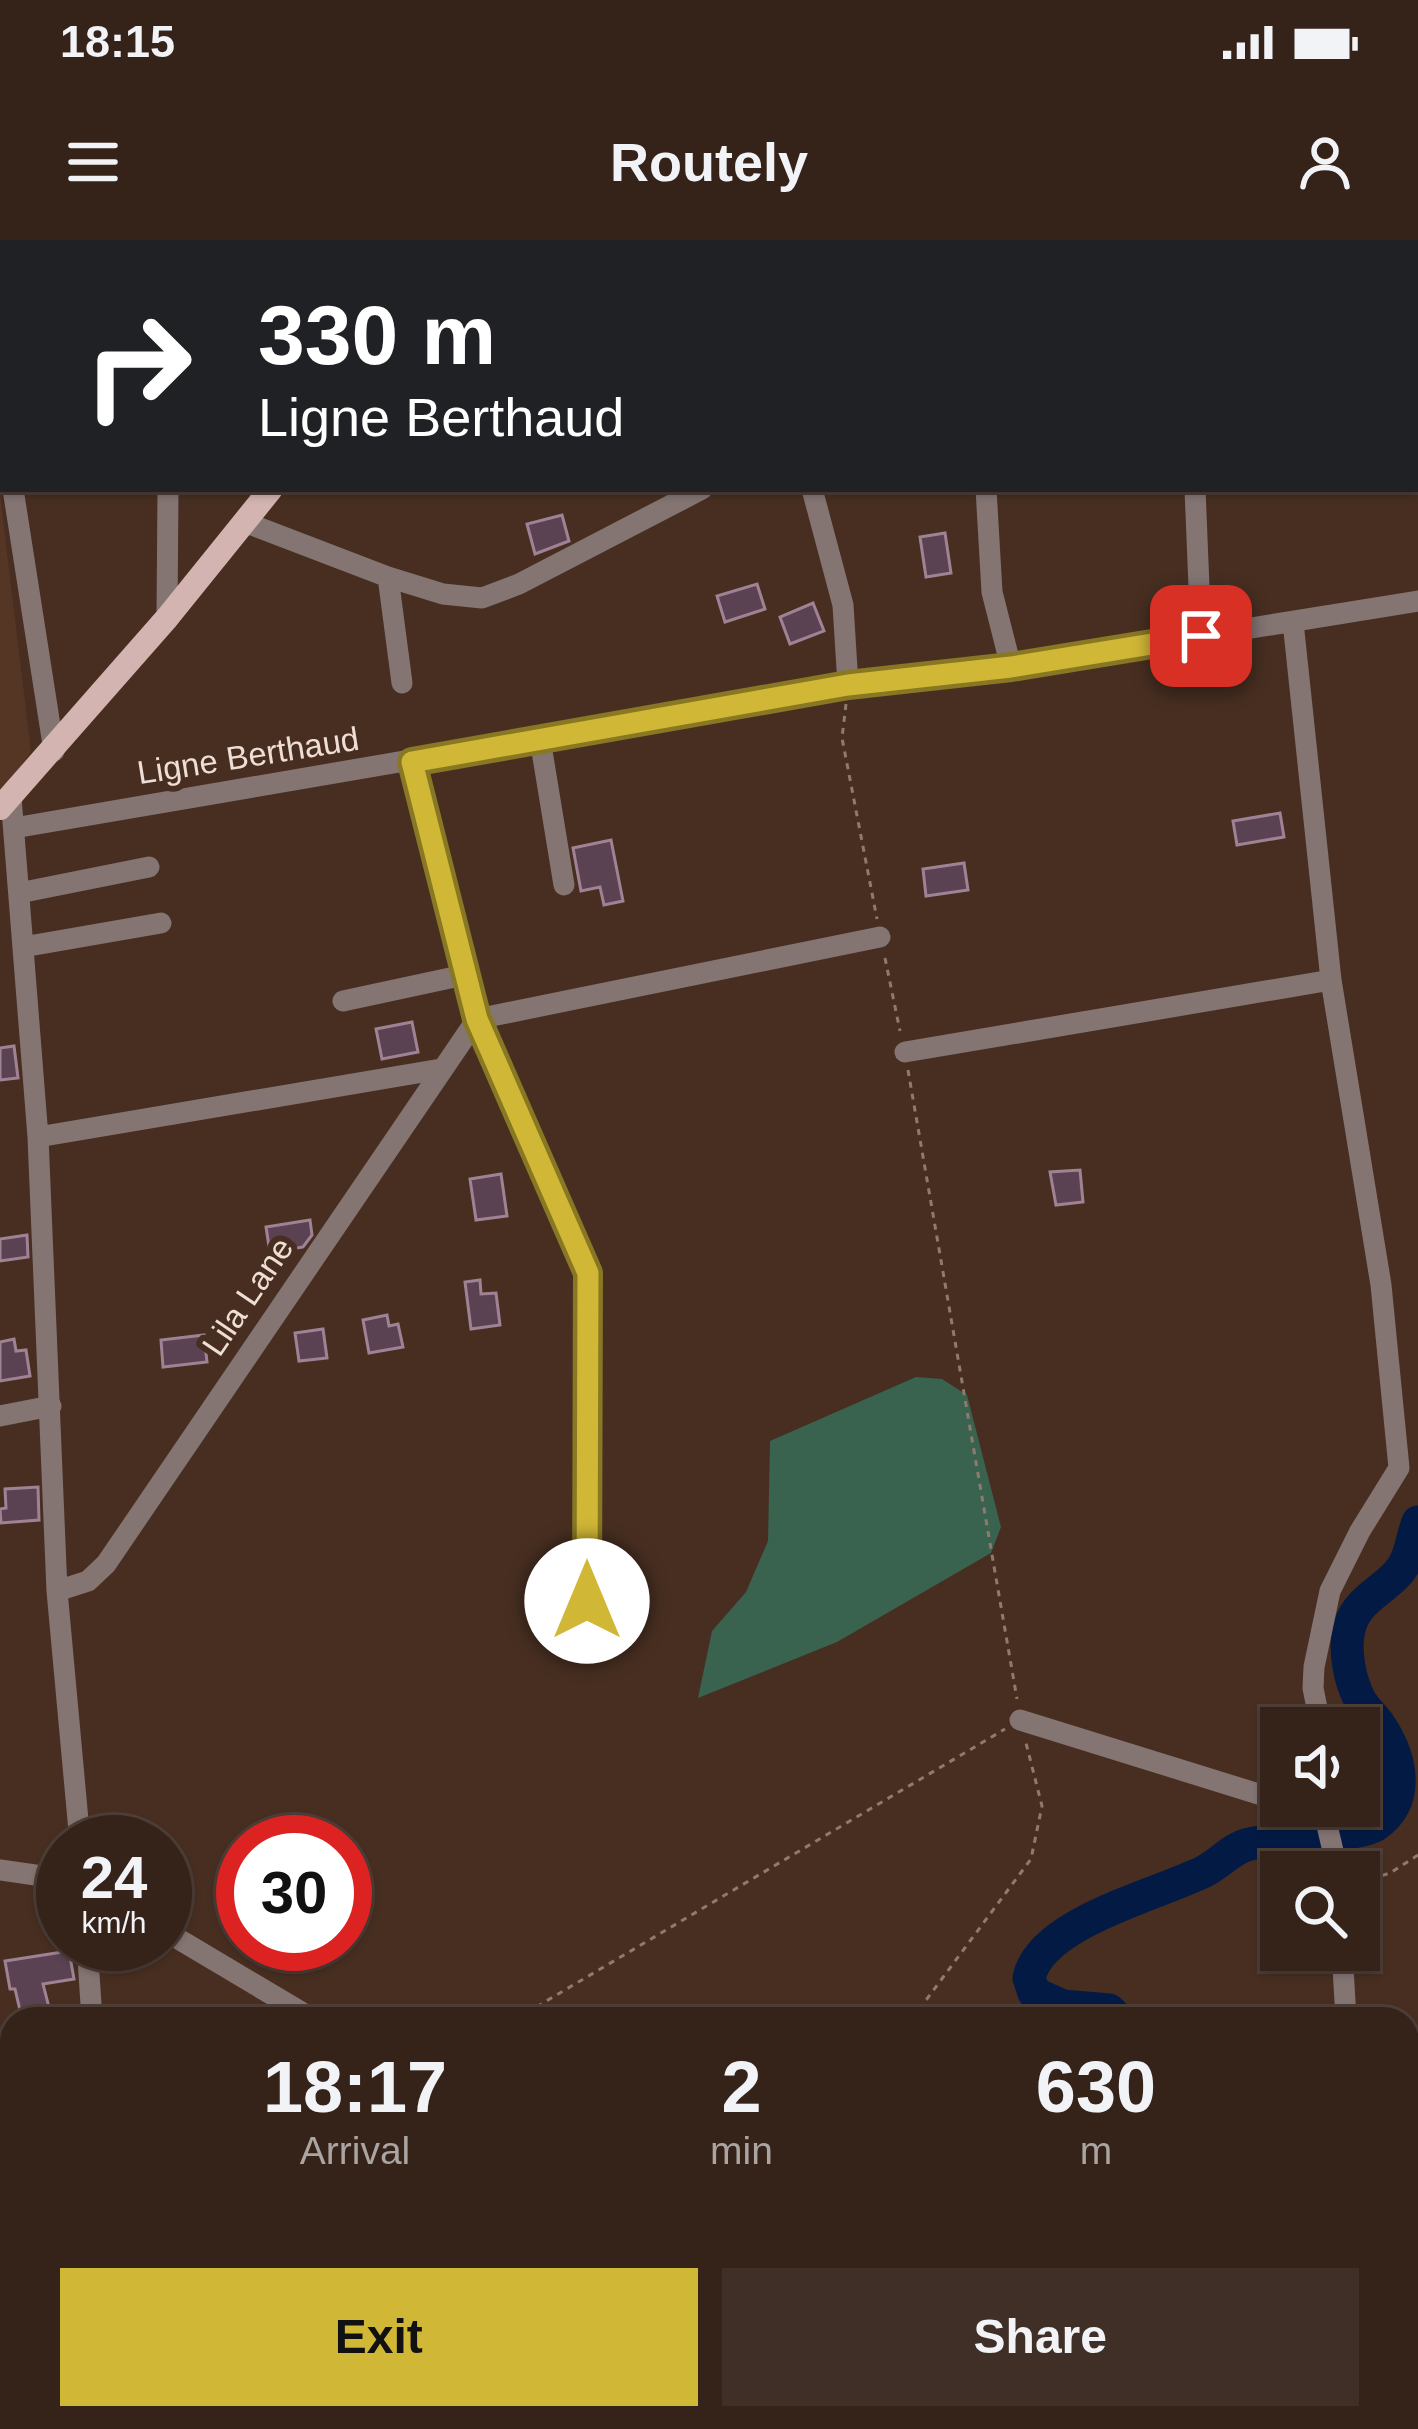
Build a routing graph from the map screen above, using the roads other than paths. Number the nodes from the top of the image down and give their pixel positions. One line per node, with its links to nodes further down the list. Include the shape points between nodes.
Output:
1 (13, 492): 18 (street)
2 (168, 492): 11 (street)
3 (269, 492): 8 (main road)
4 (696, 492): 9 (street, via 482,598)
5 (813, 492): 16 (street, via 843,605)
6 (986, 492): 14 (street, via 992,592)
7 (1195, 492): 13 (street)
8 (244, 522): 9 (street); 11 (main road)
9 (388, 577): 15 (street)
10 (1418, 601): 12 (street, Ligne Berthaud)
11 (167, 619): 18 (main road)
12 (1293, 622): 13 (street, Ligne Berthaud); 28 (street)
13 (1201, 636): 14 (street, Ligne Berthaud)
14 (1011, 667): 16 (street, Ligne Berthaud)
15 (402, 682)
16 (848, 685): 17 (street, Ligne Berthaud)
17 (540, 739): 19 (street, Ligne Berthaud); 22 (street)
18 (53, 751): 20 (main road)
19 (412, 762): 20 (street, Ligne Berthaud); 27 (street)
20 (8, 811): 23 (street)
21 (149, 867): 23 (street)
22 (564, 885)
23 (19, 893): 26 (street)
24 (161, 923): 26 (street)
25 (880, 937): 30 (street)
26 (23, 947): 33 (street)
27 (464, 975): 29 (street); 30 (street)
28 (1331, 980): 31 (street); 38 (street, via 1381,1285 1400,1468 1330,1591 1314,1667)
29 (343, 1001)
30 (477, 1019): 32 (street, Lila Lane); 37 (street, via 588,1273)
31 (904, 1052)
32 (441, 1069): 33 (street); 36 (street, Lila Lane, via 106,1564)
33 (38, 1137): 34 (street)
34 (50, 1406): 35 (street); 36 (street)
35 (0, 1416)
36 (57, 1592): 41 (street)
37 (587, 1601)
38 (1317, 1707)
39 (1020, 1720): 40 (street)
40 (1260, 1794)
41 (78, 1815)
42 (0, 1870): 43 (street)
43 (36, 1875)
44 (192, 1947): 48 (street)
45 (89, 1971): 47 (street)
46 (1343, 1971): 49 (street)
47 (91, 2007)
48 (293, 2007)
49 (1345, 2007)

